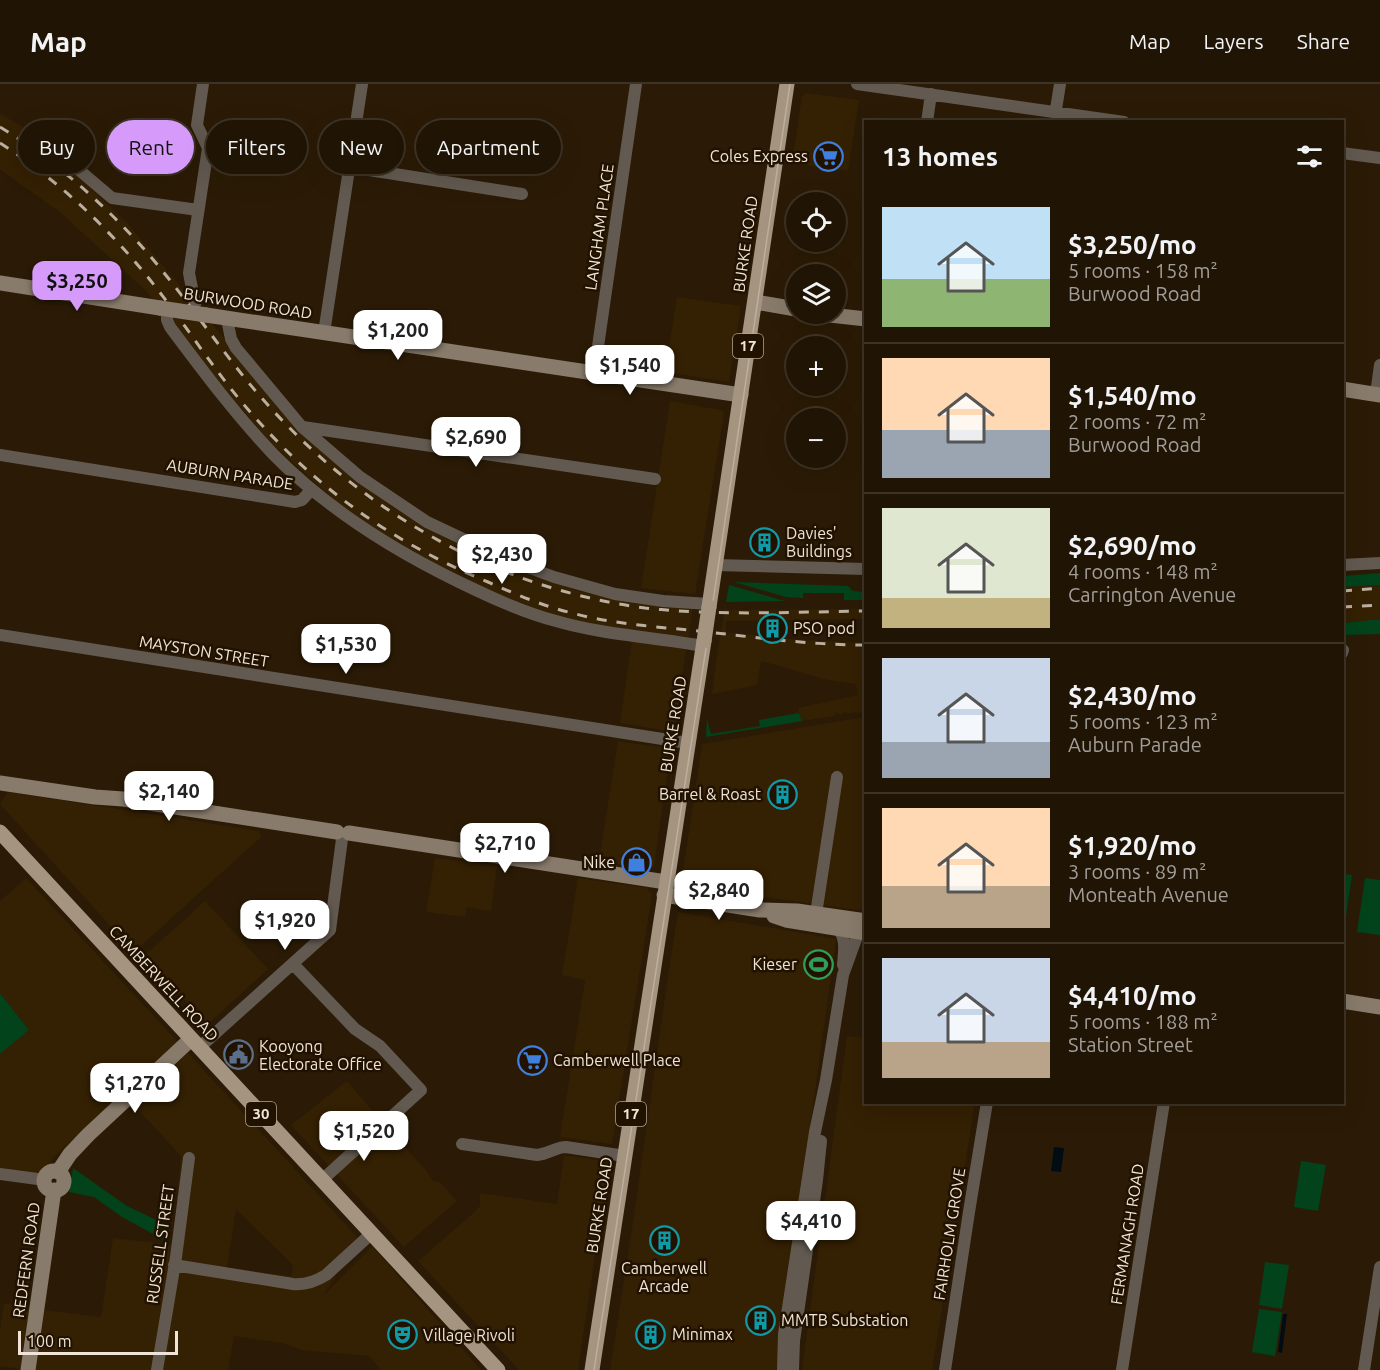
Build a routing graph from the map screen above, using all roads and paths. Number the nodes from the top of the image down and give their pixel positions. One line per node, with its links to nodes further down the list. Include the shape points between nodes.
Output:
1 (203, 84): 18 (street, via 197,125 207,148)
2 (362, 84): 9 (street)
3 (636, 84): 29 (street, LANGHAM PLACE)
4 (787, 84): 20 (main road, BURKE ROAD / 17)
5 (857, 84): 7 (street)
6 (1060, 84): 8 (street)
7 (931, 94): 8 (street); 10 (street)
8 (1055, 117): 11 (street)
9 (357, 120)
10 (927, 120)
11 (1096, 120)
12 (1344, 153): 13 (street)
13 (1380, 158)
14 (84, 174): 18 (street, via 112,198)
15 (349, 174): 27 (street)
16 (395, 174): 17 (street)
17 (522, 194)
18 (198, 210): 22 (street, via 189,273)
19 (0, 283): 23 (street, BURWOOD ROAD)
20 (755, 302): 21 (street); 32 (main road, BURKE ROAD / 17)
21 (786, 307)
22 (200, 310): 23 (street, BURWOOD ROAD, bridge); 25 (street, BURWOOD ROAD)
23 (164, 311): 36 (street, via 171,327 231,407)
24 (846, 317): 26 (street)
25 (227, 318): 27 (street, BURWOOD ROAD); 33 (street, via 237,348)
26 (864, 319)
27 (324, 333): 29 (street, BURWOOD ROAD)
28 (1380, 365): 31 (street)
29 (594, 374): 32 (street, BURWOOD ROAD)
30 (1344, 389): 31 (street)
31 (1378, 394)
32 (741, 395): 38 (main road, BURKE ROAD / 17)
33 (302, 427): 35 (street); 41 (street, via 360,477 427,522 503,558 615,594)
34 (0, 455): 36 (street, AUBURN PARADE, via 295,502)
35 (655, 479)
36 (312, 490): 43 (street, AUBURN PARADE, via 401,551 515,607 572,625)
37 (1380, 563): 39 (street)
38 (715, 565): 40 (street); 41 (main road, BURKE ROAD / 17)
39 (1344, 565)
40 (864, 568)
41 (709, 605): 43 (main road, BURKE ROAD / 17, bridge)
42 (0, 635): 44 (street, MAYSTON STREET)
43 (704, 644): 44 (main road, BURKE ROAD / 17)
44 (688, 743): 49 (main road, BURKE ROAD / 17)
45 (837, 777): 50 (street)
46 (2, 784): 48 (street)
47 (0, 832): 57 (main road, CAMBERWELL ROAD / 30)
48 (343, 834): 49 (street); 53 (street, via 330,930)
49 (665, 889): 50 (street, via 760,910 797,911); 61 (main road, BURKE ROAD / 17)
50 (815, 920): 51 (street)
51 (837, 923): 52 (street); 54 (street, via 844,938)
52 (863, 930): 54 (street)
53 (293, 964): 57 (street); 64 (street, via 421,1090)
54 (843, 975): 69 (street, via 819,1109 792,1318 784,1340)
55 (1344, 1001): 56 (street)
56 (1380, 1007)
57 (195, 1043): 64 (main road, CAMBERWELL ROAD / 30); 65 (street, REDFERN ROAD, via 88,1135)
58 (987, 1104): 74 (street, FAIRHOLM GROVE)
59 (1164, 1104): 75 (street, FERMANAGH ROAD)
60 (462, 1144): 61 (street, via 537,1155 566,1147)
61 (625, 1156): 73 (main road, BURKE ROAD / 17)
62 (189, 1158): 67 (street, RUSSELL STREET)
63 (0, 1174): 65 (street)
64 (322, 1180): 66 (main road, CAMBERWELL ROAD / 30)
65 (52, 1181): 70 (street, REDFERN ROAD)
66 (372, 1233): 67 (street, via 326,1275 306,1284); 72 (main road, CAMBERWELL ROAD / 30)
67 (174, 1265): 71 (street, RUSSELL STREET)
68 (1380, 1267): 76 (street)
69 (788, 1368)
70 (28, 1370)
71 (157, 1370)
72 (498, 1370)
73 (592, 1370)
74 (945, 1370)
75 (1122, 1370)
76 (1364, 1370)

